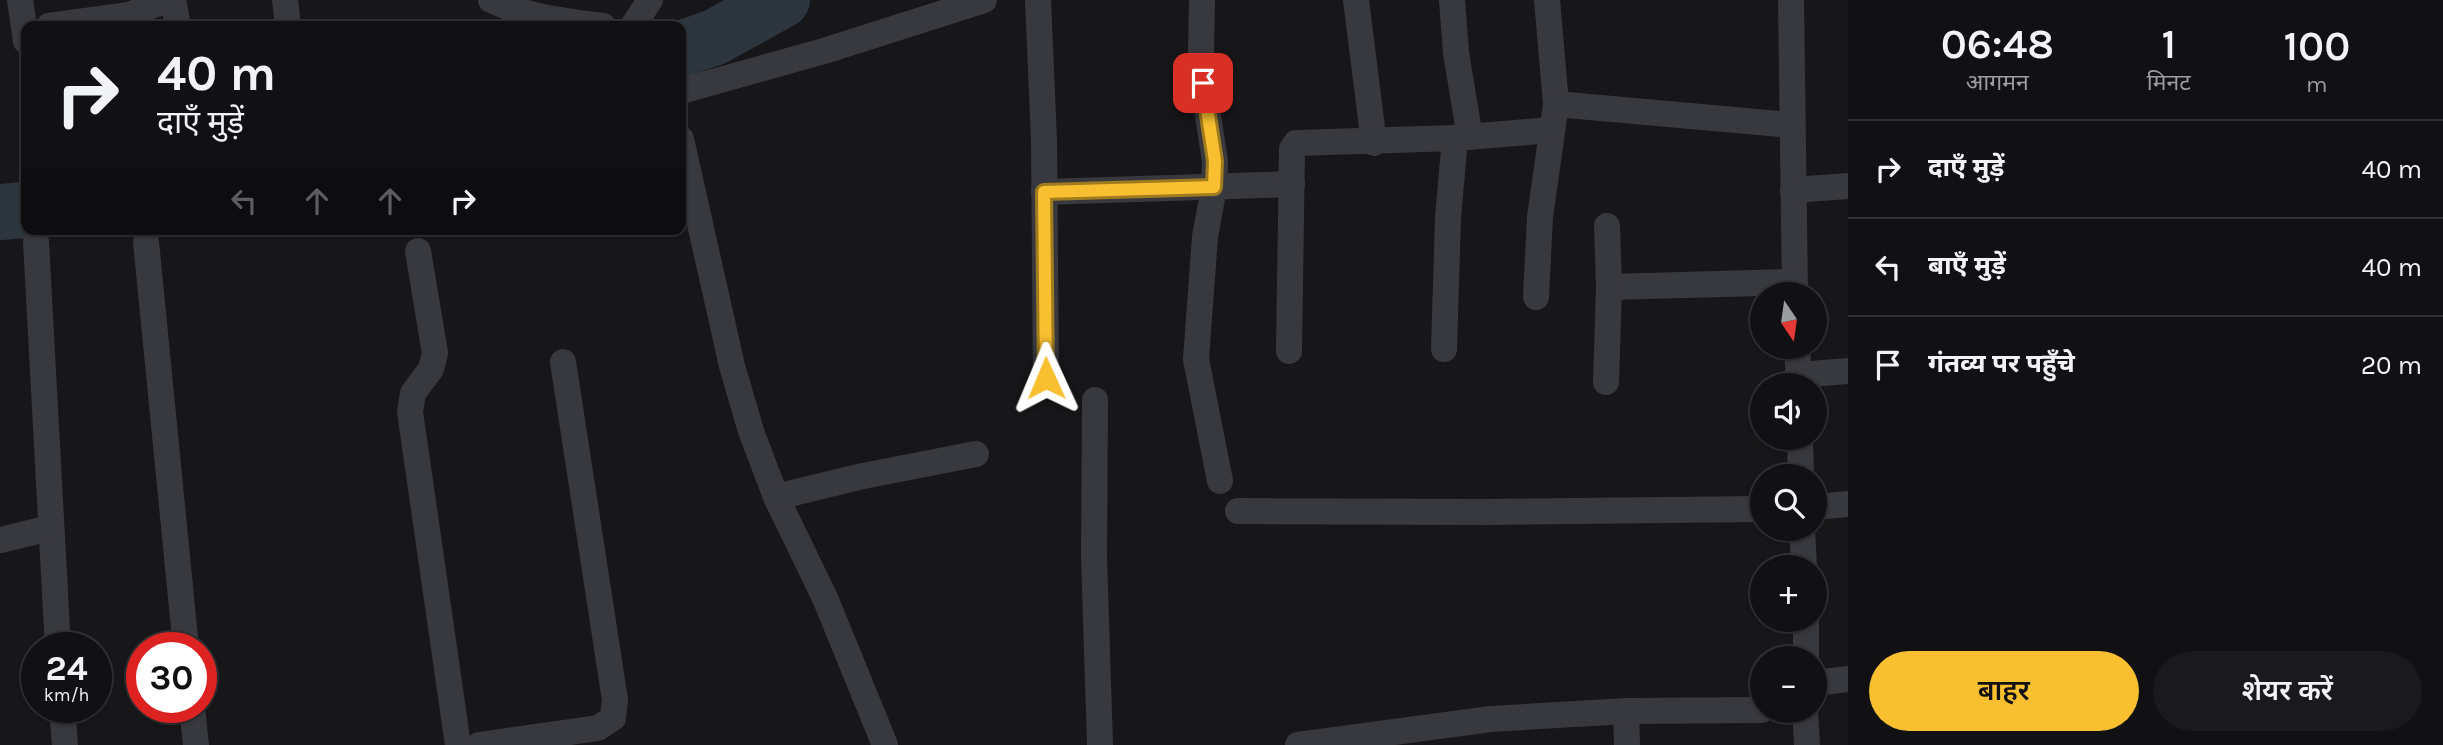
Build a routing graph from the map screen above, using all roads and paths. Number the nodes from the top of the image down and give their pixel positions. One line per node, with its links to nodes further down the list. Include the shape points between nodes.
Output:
1 (20, 0): 14 (street)
2 (166, 0): 15 (street, via 129,15)
3 (173, 0): 16 (street)
4 (285, 0): 17 (street)
5 (491, 0): 18 (street, via 539,17)
6 (650, 0): 19 (street)
7 (984, 0): 20 (street)
8 (1038, 0): 30 (street)
9 (1202, 0): 28 (street, via 1202,72 1215,161)
10 (1356, 0): 24 (street)
11 (1452, 0): 23 (street)
12 (1546, 0): 21 (street)
13 (1791, 0): 22 (street)
14 (27, 21)
15 (94, 21)
16 (177, 21)
17 (287, 21)
18 (567, 21)
19 (636, 21)
20 (686, 90)
21 (1554, 117): 22 (street); 23 (street); 38 (street, via 1540,217)
22 (1792, 125): 29 (street)
23 (1463, 138): 24 (street); 39 (street, via 1448,218)
24 (1374, 143): 26 (street, via 1296,143)
25 (686, 161): 49 (street, via 732,366)
26 (1292, 184): 28 (street); 40 (street)
27 (1848, 186): 29 (street)
28 (1214, 187): 30 (street); 48 (street, via 1205,237 1196,359)
29 (1793, 190): 35 (street)
30 (1044, 192): 44 (street)
31 (1607, 226): 36 (street)
32 (36, 242): 54 (street)
33 (146, 242): 57 (street)
34 (418, 251): 67 (street, via 436,353 413,393 411,412)
35 (1795, 282)
36 (1609, 287): 37 (street); 45 (street)
37 (1750, 288)
38 (1536, 297)
39 (1444, 349)
40 (1289, 351)
41 (563, 362): 68 (street, via 615,700 613,719 598,728)
42 (1848, 371): 43 (street)
43 (1827, 375)
44 (1046, 378)
45 (1606, 382)
46 (1095, 400): 70 (street)
47 (976, 454): 49 (street)
48 (1220, 481)
49 (776, 497): 69 (street, via 825,598)
50 (1848, 504): 51 (street)
51 (1827, 506)
52 (1750, 509): 53 (street)
53 (1238, 511)
54 (50, 528): 55 (street); 56 (street)
55 (0, 540)
56 (57, 632)
57 (184, 632)
58 (1848, 679): 59 (street)
59 (1827, 682)
60 (1750, 710): 61 (street)
61 (1626, 711): 71 (street, via 1490,719); 72 (street)
62 (63, 723): 65 (street)
63 (194, 723): 66 (street)
64 (1806, 723): 73 (street)
65 (65, 745)
66 (196, 745)
67 (458, 745)
68 (479, 745)
69 (885, 745)
70 (1100, 745)
71 (1298, 745)
72 (1627, 745)
73 (1807, 745)

